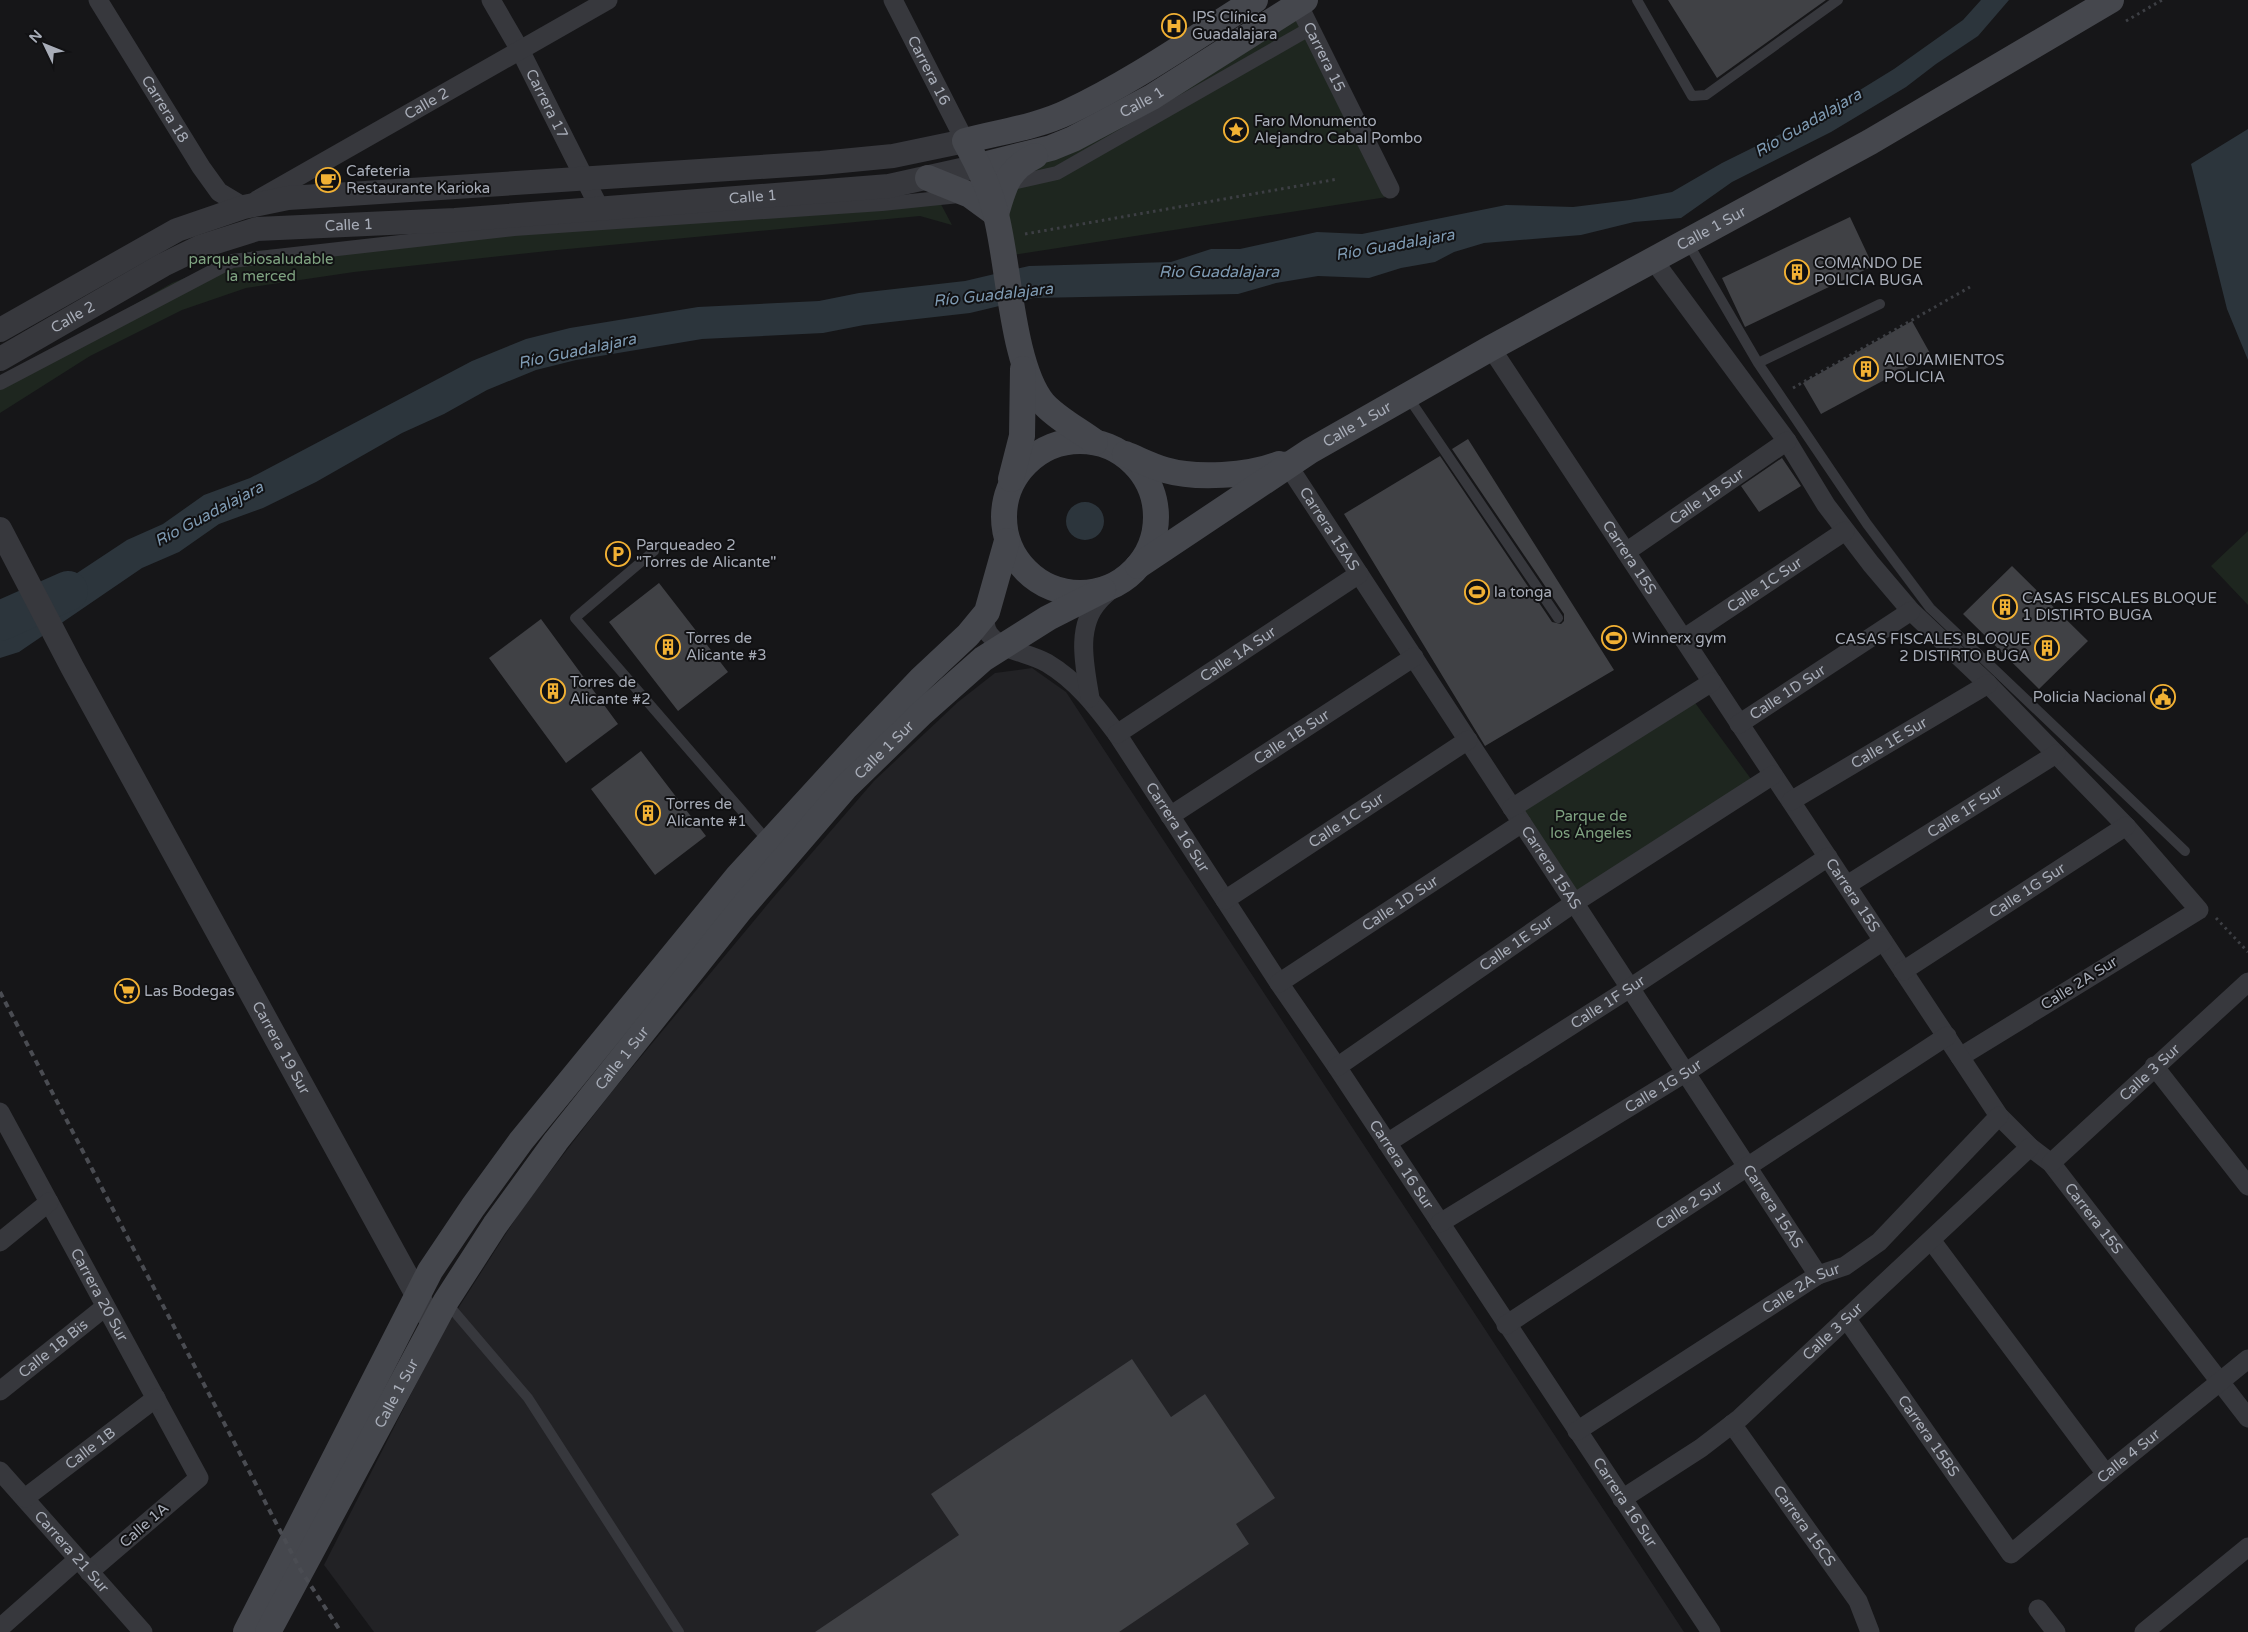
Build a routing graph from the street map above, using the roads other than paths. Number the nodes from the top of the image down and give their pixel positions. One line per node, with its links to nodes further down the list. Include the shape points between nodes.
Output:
1 (98, 0): 20 (street, Carrera 18, via 201,167 219,192)
2 (491, 0): 11 (street, Carrera 17)
3 (608, 0): 11 (street, Calle 2)
4 (893, 0): 12 (street, Carrera 16)
5 (1255, 0): 12 (main road, Calle 1, via 1119,86 1067,112)
6 (1637, 0): 7 (lane, via 1692,96 1706,95)
7 (1838, 0)
8 (2111, 0): 23 (main road, Calle 1 Sur, via 1885,134)
9 (1291, 5): 10 (street, Carrera 15); 13 (main road, Calle 1, via 1152,97)
10 (1311, 28): 17 (street, via 1057,173); 18 (street, Carrera 15)
11 (520, 50): 16 (street, Carrera 17); 20 (street, Calle 2)
12 (965, 141): 14 (main road); 16 (street, Calle 1, via 893,156)
13 (1051, 148): 14 (main road, Calle 1); 22 (main road, via 1019,164 1005,183)
14 (980, 166): 15 (street, Calle 1); 22 (main road)
15 (928, 178): 19 (main road); 21 (street, Calle 1, via 889,186)
16 (586, 180): 20 (street, Calle 1, via 288,198); 21 (street, Carrera 17)
17 (1017, 182)
18 (1390, 189)
19 (970, 195): 22 (main road); 32 (street, via 514,230 232,261)
20 (244, 207): 25 (street, Calle 2); 27 (street, Calle 2, via 177,230)
21 (600, 209): 25 (street, Calle 1, via 455,220 257,229 200,247)
22 (996, 217): 29 (main road)
23 (1688, 243): 24 (main road, Calle 1 Sur); 31 (lane)
24 (1654, 262): 28 (main road, Calle 1 Sur); 34 (street)
25 (164, 265): 30 (street, Calle 2)
26 (1880, 304): 31 (lane)
27 (0, 330)
28 (1491, 348): 33 (main road, Calle 1 Sur); 43 (street, Carrera 15S)
29 (1022, 358): 35 (main road, via 1031,384 1044,404); 38 (main road, via 1022,436)
30 (0, 359)
31 (1758, 363): 65 (lane, via 1867,524 1930,608)
32 (0, 383)
33 (1408, 397): 37 (main road, Calle 1 Sur); 48 (lane)
34 (1787, 441): 40 (street); 43 (street, Calle 1B Sur)
35 (1095, 442): 36 (main road); 38 (main road, via 1075,441 1049,448 1030,459 1012,482)
36 (1119, 452): 37 (main road, Calle 1 Sur, via 1166,470 1194,474 1245,473); 45 (main road, via 1137,466 1149,486 1155,507 1155,527 1150,546)
37 (1287, 464): 44 (street, Carrera 15AS); 45 (main road, Calle 1 Sur)
38 (1008, 493): 41 (main road, via 1004,512)
39 (0, 529): 92 (street, Carrera 19 Sur)
40 (1845, 531): 46 (street); 49 (street, Calle 1C Sur)
41 (1007, 541): 45 (main road, via 1018,563 1036,580 1059,591 1083,594); 47 (main road, Calle 1 Sur)
42 (654, 551): 64 (lane, via 575,618)
43 (1626, 552): 49 (street, Carrera 15S)
44 (1359, 574): 51 (street, Carrera 15AS); 56 (street, Calle 1A Sur)
45 (1121, 579): 50 (main road, Calle 1 Sur); 54 (street, Carrera 16 Sur, via 1098,602 1083,640)
46 (1911, 611): 53 (street); 55 (street, Calle 1D Sur)
47 (987, 612): 50 (street, via 984,624); 64 (main road, Calle 1 Sur)
48 (1558, 618)
49 (1683, 639): 52 (street, Carrera 15S)
50 (1002, 646): 54 (street, Carrera 16 Sur, via 1045,662); 93 (main road, Calle 1 Sur, via 922,713 845,788 741,909 556,1141 495,1225)
51 (1414, 657): 57 (street, Carrera 15AS); 61 (street, Calle 1B Sur)
52 (1712, 682): 55 (street, Carrera 15S); 62 (street)
53 (1988, 684): 58 (street); 60 (street, Calle 1E Sur)
54 (1090, 698): 56 (street, Carrera 16 Sur)
55 (1739, 724): 59 (street, Carrera 15S)
56 (1117, 734): 61 (street, Carrera 16 Sur)
57 (1468, 740): 62 (street, Carrera 15AS); 68 (street, Calle 1C Sur)
58 (2056, 754): 63 (street); 67 (street, Calle 1F Sur)
59 (1773, 775): 60 (street, Carrera 15S); 69 (street, Calle 1E Sur)
60 (1791, 801): 66 (street, Carrera 15S)
61 (1170, 816): 68 (street, Carrera 16 Sur)
62 (1517, 816): 69 (street, Carrera 15AS); 72 (street, Calle 1D Sur)
63 (2126, 826): 71 (street, Calle 1G Sur); 76 (street, Calle 2A Sur, via 2207,913)
64 (769, 842): 92 (main road, Calle 1 Sur, via 521,1141 467,1215)
65 (2185, 851)
66 (1828, 857): 67 (street, Carrera 15S); 74 (street, Calle 1F Sur)
67 (1846, 885): 70 (street, Carrera 15S)
68 (1225, 900): 72 (street, Carrera 16 Sur)
69 (1574, 904): 74 (street, Carrera 15AS); 78 (street, Calle 1E Sur)
70 (1883, 941): 71 (street, Carrera 15S); 79 (street, Calle 1G Sur)
71 (1903, 971): 75 (street, Carrera 15S)
72 (1279, 982): 78 (street, Carrera 16 Sur)
73 (2248, 982): 77 (street, Calle 3 Sur)
74 (1630, 988): 79 (street, Carrera 15AS); 82 (street, Calle 1F Sur)
75 (1946, 1036): 76 (street, Carrera 15S); 85 (street, Calle 2 Sur)
76 (1960, 1057): 81 (street, Carrera 15S)
77 (2154, 1066): 84 (street, Calle 3 Sur); 86 (street)
78 (1337, 1067): 82 (street, Carrera 16 Sur)
79 (1685, 1073): 85 (street, Carrera 15AS); 88 (street, Calle 1G Sur)
80 (1, 1114): 87 (street, Carrera 20 Sur)
81 (1999, 1116): 83 (street, Carrera 15S); 91 (street, Calle 2A Sur, via 1879,1242 1845,1266)
82 (1387, 1143): 88 (street, Carrera 16 Sur)
83 (2030, 1147): 84 (street, Carrera 15S); 89 (street, Calle 3 Sur)
84 (2051, 1163): 99 (street, Carrera 15S)
85 (1747, 1167): 91 (street, Carrera 15AS); 97 (street, Calle 2 Sur)
86 (2248, 1186)
87 (49, 1202): 90 (street); 94 (street, Carrera 20 Sur)
88 (1440, 1223): 97 (street, Carrera 16 Sur)
89 (1931, 1240): 95 (street, Calle 3 Sur); 106 (street)
90 (0, 1242)
91 (1818, 1275): 104 (street, Calle 2A Sur)
92 (417, 1296): 96 (street, Carrera 19 Sur); 116 (main road, Calle 1 Sur)
93 (446, 1301): 96 (main road, Calle 1 Sur); 118 (lane, via 528,1398)
94 (105, 1307): 100 (street, Calle 1B Bis); 101 (street, Carrera 20 Sur)
95 (1846, 1318): 103 (street, Calle 3 Sur); 111 (street, Carrera 15BS)
96 (433, 1324): 117 (main road, Calle 1 Sur)
97 (1506, 1325): 104 (street, Carrera 16 Sur)
98 (2248, 1359): 99 (street, Calle 4 Sur)
99 (2218, 1383): 102 (street, Carrera 15S); 106 (street, Calle 4 Sur)
100 (0, 1390)
101 (156, 1398): 107 (street, Carrera 20 Sur); 108 (street, Calle 1B)
102 (2248, 1418)
103 (1732, 1424): 109 (street, Calle 3 Sur); 120 (street, Carrera 15CS, via 1858,1601)
104 (1577, 1431): 109 (street, Carrera 16 Sur)
105 (0, 1471): 108 (street, Carrera 21 Sur)
106 (2106, 1474): 111 (street, Calle 4 Sur)
107 (198, 1478): 112 (street, Calle 1A)
108 (25, 1498): 112 (street, Carrera 21 Sur)
109 (1622, 1499): 119 (street, Carrera 16 Sur)
110 (2248, 1547): 122 (street)
111 (2011, 1554)
112 (84, 1566): 114 (street, Calle 1A); 115 (street, Carrera 21 Sur)
113 (2038, 1609): 121 (street)
114 (0, 1628)
115 (143, 1632)
116 (246, 1632)
117 (268, 1632)
118 (679, 1632)
119 (1711, 1632)
120 (1870, 1632)
121 (2056, 1632)
122 (2144, 1632)

